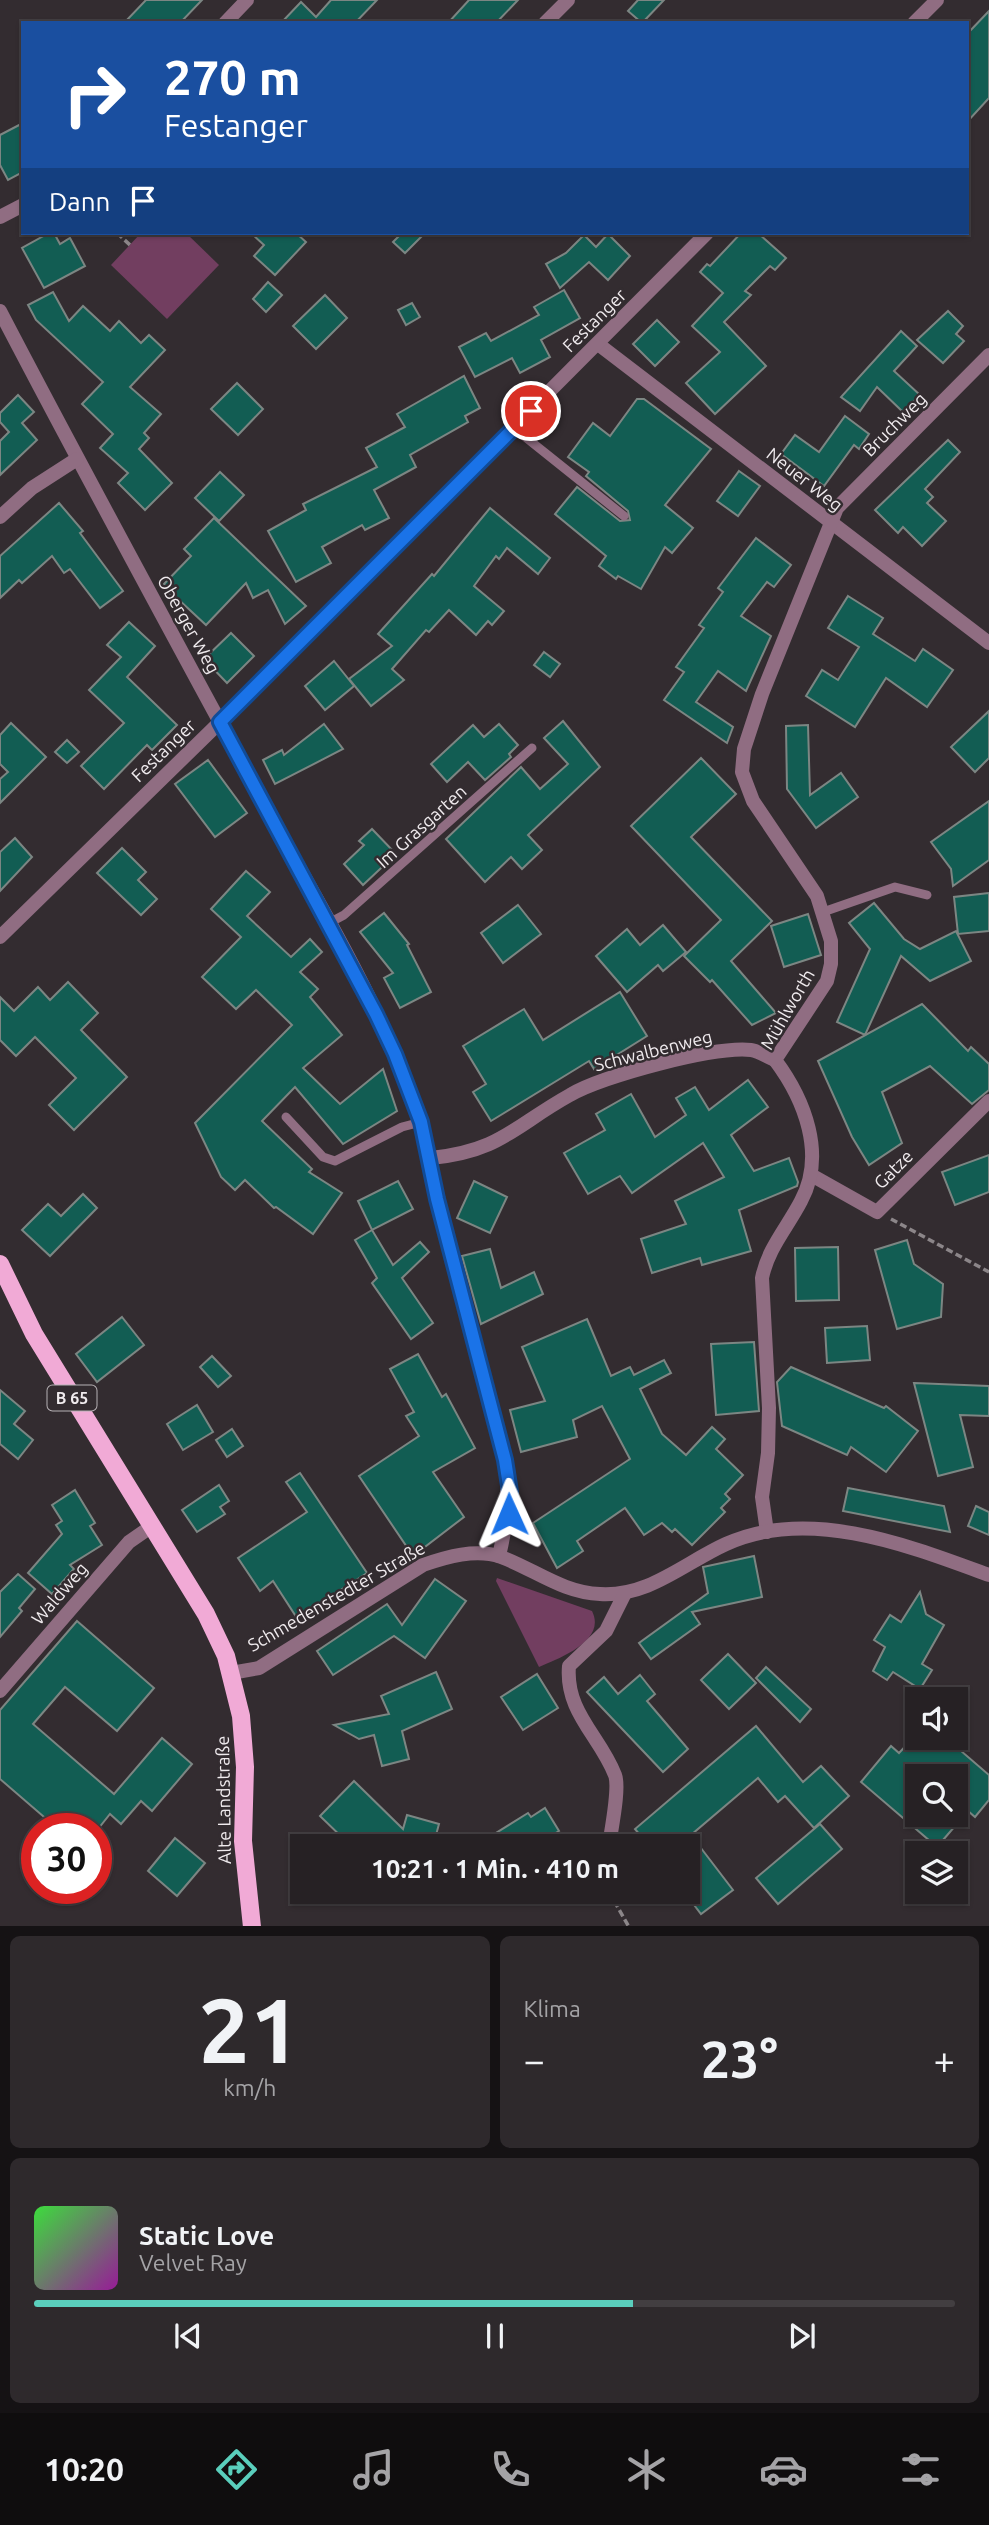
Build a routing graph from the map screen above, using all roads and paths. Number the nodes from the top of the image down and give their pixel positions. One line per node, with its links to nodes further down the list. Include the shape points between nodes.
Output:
1 (247, 0): 4 (street)
2 (568, 0): 5 (street)
3 (937, 0): 6 (street)
4 (227, 21)
5 (547, 21)
6 (916, 21)
7 (21, 206): 8 (street)
8 (0, 217)
9 (119, 235): 11 (path)
10 (705, 235): 13 (street, Festanger)
11 (130, 245)
12 (0, 311): 16 (street, Oberger Weg)
13 (597, 344): 15 (street, Festanger); 19 (street, Neuer Weg)
14 (989, 355): 19 (street, Bruchweg, via 837,508)
15 (514, 428): 17 (lane); 21 (street, Festanger)
16 (77, 459): 18 (street, via 32,488); 21 (street, Oberger Weg)
17 (624, 516)
18 (0, 517)
19 (829, 522): 20 (street, Neuer Weg); 24 (street, Mühlworth, via 762,694 744,749 742,772 753,801)
20 (989, 643)
21 (220, 722): 25 (street, Oberger Weg); 26 (street, Festanger)
22 (533, 748): 25 (lane, Im Grasgarten, via 344,915)
23 (927, 895): 24 (lane, via 895,887)
24 (823, 912): 27 (street, Mühlworth, via 831,941 827,981)
25 (329, 923): 30 (street, Oberger Weg, via 395,1054)
26 (0, 937)
27 (775, 1060): 31 (street, Schwalbenweg, via 753,1050 731,1050 647,1067 570,1094 498,1142 463,1155); 32 (street, Mühlworth, via 801,1105 813,1144)
28 (989, 1101): 33 (street, Gatze)
29 (286, 1117): 30 (lane, via 323,1157 335,1161)
30 (421, 1122): 31 (street, Oberger Weg)
31 (431, 1158): 38 (street, Oberger Weg, via 437,1199 505,1460 509,1514)
32 (813, 1176): 33 (street, Gatze); 37 (street, via 765,1260 762,1278 769,1430 762,1497)
33 (877, 1212): 35 (path)
34 (0, 1264): 36 (main road, Schmedenstedter Straße / B 65, via 34,1334)
35 (989, 1272)
36 (152, 1527): 41 (main road, Schmedenstedter Straße / B 65, via 206,1614); 42 (street, Waldweg, via 129,1542)
37 (767, 1532): 39 (street, Schmedenstedter Straße, via 805,1528 859,1536); 40 (street, Schmedenstedter Straße, via 726,1544 646,1588)
38 (499, 1556): 40 (street, Schmedenstedter Straße, via 575,1590 599,1595); 41 (street, Schmedenstedter Straße, via 448,1556 423,1565 260,1668)
39 (989, 1575)
40 (625, 1593): 43 (street, via 606,1630 569,1666 568,1679 578,1714 616,1777)
41 (231, 1673): 45 (main road, Alte Landstraße / B 65, via 241,1716 243,1840)
42 (0, 1691)
43 (610, 1834)
44 (616, 1904): 46 (path)
45 (252, 1926)
46 (628, 1926)

